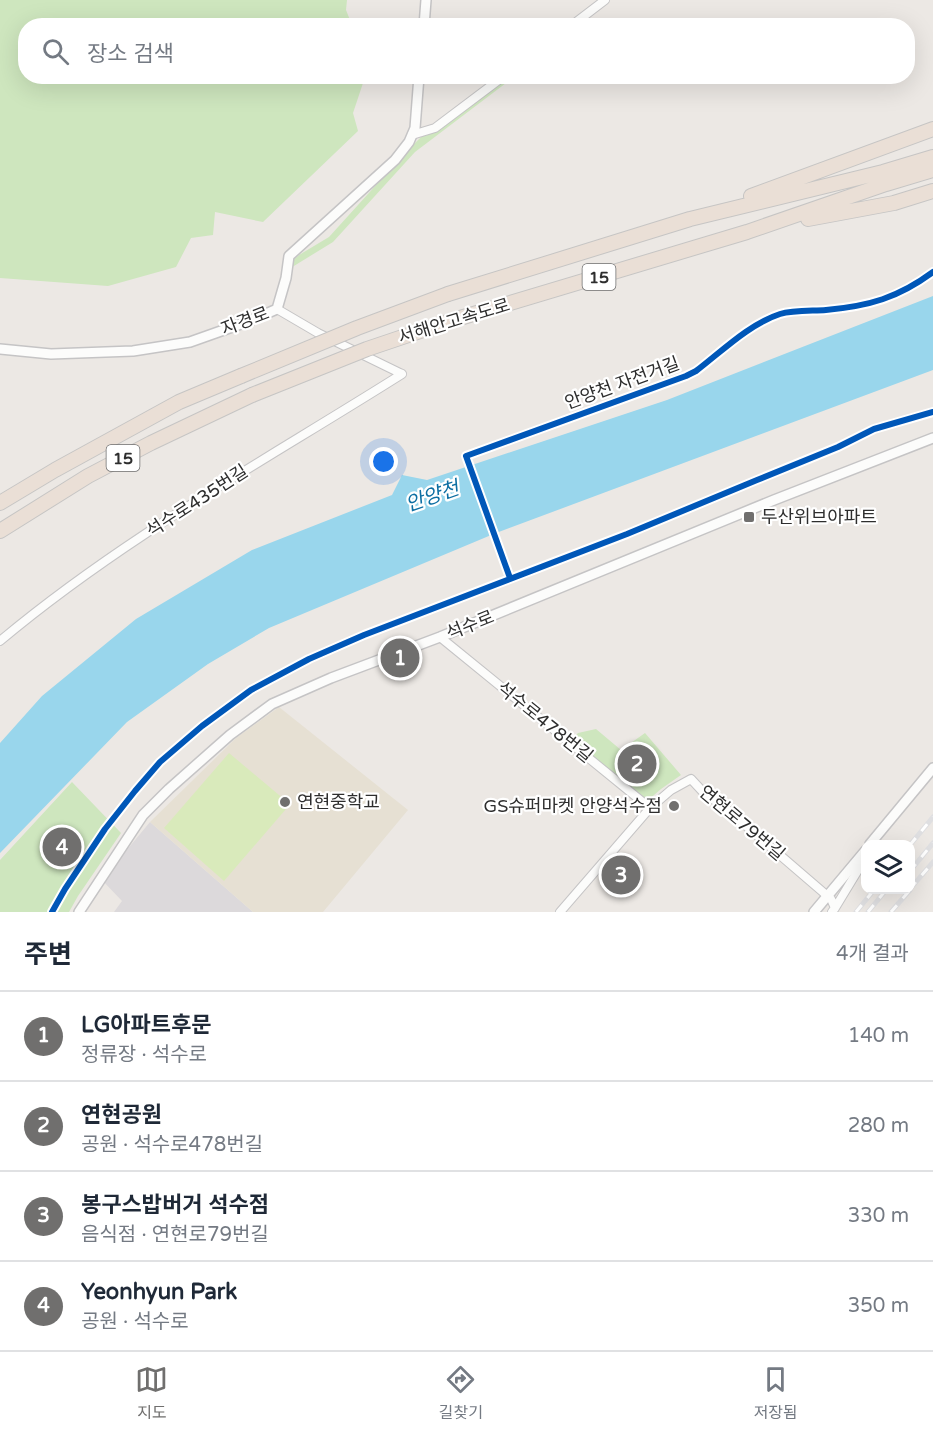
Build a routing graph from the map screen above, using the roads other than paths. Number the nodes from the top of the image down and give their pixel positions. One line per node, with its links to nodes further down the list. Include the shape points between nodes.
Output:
1 (426, 0): 3 (street)
2 (605, 0): 4 (street)
3 (425, 18)
4 (581, 18)
5 (418, 84): 8 (street, 자경로)
6 (493, 84): 8 (street, via 435,128)
7 (933, 129): 13 (highway)
8 (412, 135): 15 (street, 자경로, via 395,160 289,256)
9 (933, 157): 11 (highway, 서해안고속도로 / 15)
10 (933, 170): 11 (highway, 서해안고속도로 / 15)
11 (885, 178): 13 (highway, 서해안고속도로 / 15); 14 (highway, 서해안고속도로 / 15)
12 (933, 191): 14 (highway, via 894,203)
13 (690, 219): 18 (highway, 서해안고속도로 / 15, bridge, via 447,294 357,328 179,402)
14 (747, 232): 19 (highway, 서해안고속도로 / 15, bridge, via 367,348 252,395 151,443 88,476)
15 (277, 309): 16 (street, 자경로, via 190,342 134,351 51,354); 21 (street, 석수로435번길, via 402,374 193,502 105,561)
16 (0, 349)
17 (933, 438): 20 (street, 석수로)
18 (0, 502)
19 (0, 531)
20 (440, 638): 23 (street, 석수로478번길); 29 (street, 석수로, via 278,701 230,735 143,815)
21 (0, 641)
22 (933, 768): 24 (street)
23 (650, 808): 27 (street, 연현로79번길, via 691,779); 30 (street, 연현로79번길)
24 (874, 840)
25 (861, 855): 27 (street)
26 (861, 865): 28 (street)
27 (827, 896): 28 (street, via 834,903); 31 (street)
28 (833, 910)
29 (79, 912)
30 (561, 912)
31 (814, 912)

